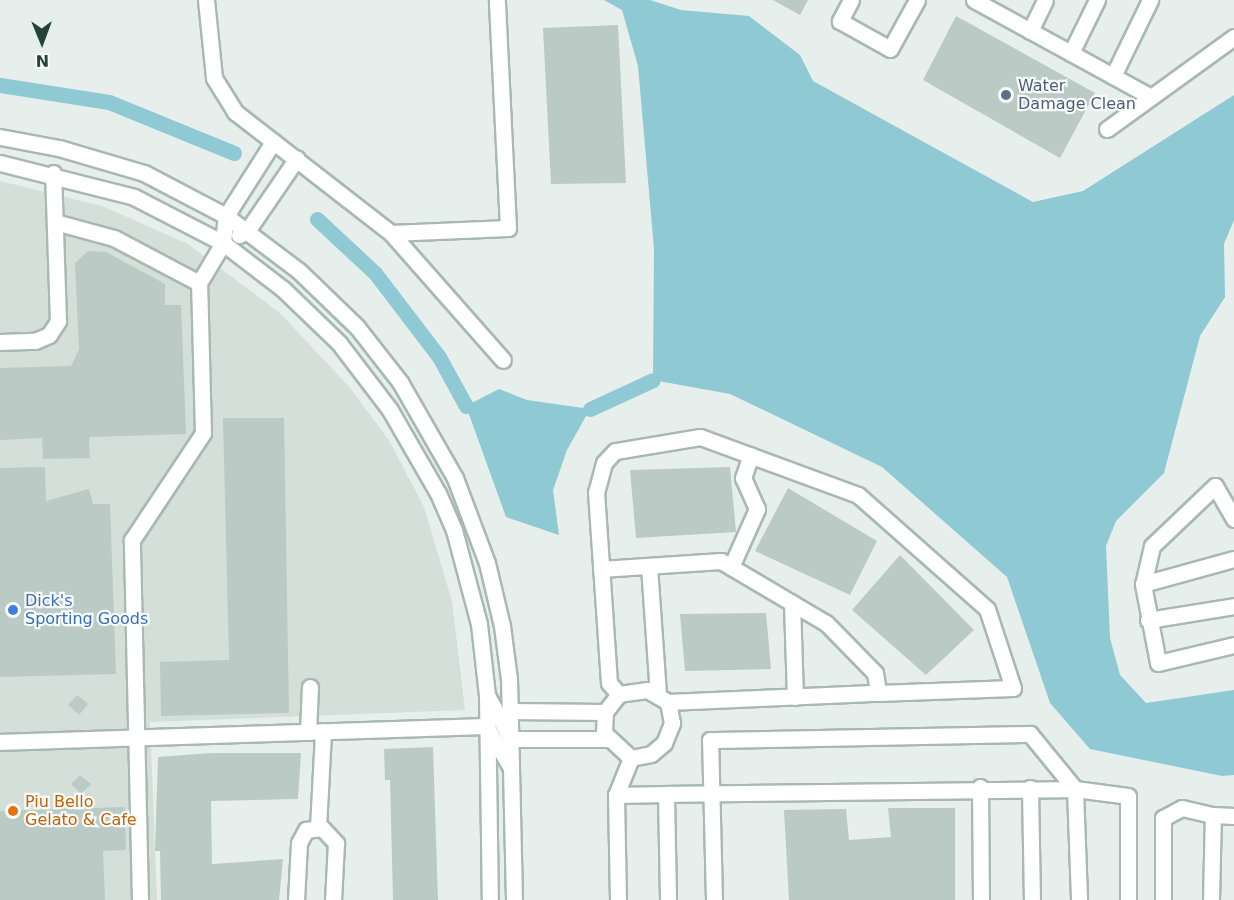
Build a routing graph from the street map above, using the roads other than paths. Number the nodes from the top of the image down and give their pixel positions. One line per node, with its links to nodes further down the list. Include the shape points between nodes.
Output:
1 (206, 0): 17 (street, via 208,50 222,95 235,112)
2 (851, 0): 3 (street, via 840,21 890,49)
3 (917, 0)
4 (974, 0): 9 (street)
5 (1045, 0): 10 (street)
6 (1097, 0): 12 (street)
7 (1150, 0): 13 (street)
8 (496, 1): 24 (street, via 508,228)
9 (990, 4): 10 (street)
10 (1030, 31): 12 (street)
11 (1234, 38): 14 (street)
12 (1071, 53): 13 (street)
13 (1113, 76): 14 (street)
14 (1151, 98): 15 (street)
15 (1107, 129)
16 (0, 137): 21 (street, via 59,148 144,173)
17 (273, 142): 18 (street); 21 (street)
18 (297, 158): 23 (street); 24 (street)
19 (0, 163): 20 (street)
20 (52, 173): 22 (street); 25 (street, via 134,197)
21 (226, 216): 23 (street); 25 (street)
22 (54, 222): 26 (street, via 114,238); 27 (street, via 58,321 49,335 35,341)
23 (247, 231): 25 (street); 46 (street, via 299,271 357,327 428,424 455,478 487,563 502,626)
24 (391, 233): 28 (street)
25 (223, 243): 26 (street); 42 (street, via 283,289 339,343 390,410 438,493 454,530 479,624)
26 (199, 283): 50 (street, via 202,433 132,540)
27 (0, 342)
28 (503, 360)
29 (751, 455): 33 (street, via 743,478 757,509); 34 (street, via 700,437 615,451 604,463 596,492); 41 (street, via 858,495 987,609 1013,688)
30 (1234, 519): 35 (street, via 1215,486 1152,546)
31 (1234, 559): 35 (street)
32 (648, 566): 33 (street, via 721,561); 34 (street); 45 (street)
33 (732, 567): 36 (street)
34 (601, 569): 43 (street, via 609,683)
35 (1143, 584): 38 (street)
36 (792, 603): 41 (street, via 848,643 875,673); 44 (street)
37 (1234, 606): 38 (street)
38 (1148, 620): 39 (street, via 1158,663)
39 (1234, 645)
40 (310, 687): 49 (street)
41 (878, 693): 44 (street)
42 (487, 694): 48 (street); 52 (street)
43 (619, 694): 45 (street, via 647,690); 47 (street)
44 (795, 697): 45 (street)
45 (663, 699): 54 (street, via 672,723 664,743 651,754)
46 (510, 711): 47 (street); 52 (street)
47 (605, 712): 51 (street)
48 (486, 726): 49 (street); 55 (street); 68 (street)
49 (316, 732): 50 (street); 64 (street)
50 (134, 737): 53 (street); 65 (street)
51 (608, 739): 52 (street); 54 (street)
52 (511, 740): 55 (street)
53 (0, 742)
54 (631, 758): 61 (street)
55 (512, 769): 69 (street)
56 (980, 787): 57 (street); 59 (street); 73 (street)
57 (1030, 788): 58 (street); 74 (street)
58 (1075, 789): 59 (street, via 1030,734 710,740); 75 (street); 76 (street, via 1128,796)
59 (712, 792): 60 (street); 72 (street)
60 (666, 794): 61 (street); 71 (street)
61 (616, 795): 70 (street)
62 (1213, 815): 63 (street); 77 (street, via 1182,808 1163,818); 78 (street)
63 (1234, 816)
64 (318, 828): 66 (street, via 306,830 299,843); 67 (street, via 330,832 336,843)
65 (140, 900)
66 (296, 900)
67 (333, 900)
68 (490, 900)
69 (514, 900)
70 (618, 900)
71 (668, 900)
72 (714, 900)
73 (981, 900)
74 (1032, 900)
75 (1079, 900)
76 (1128, 900)
77 (1163, 900)
78 (1212, 900)

